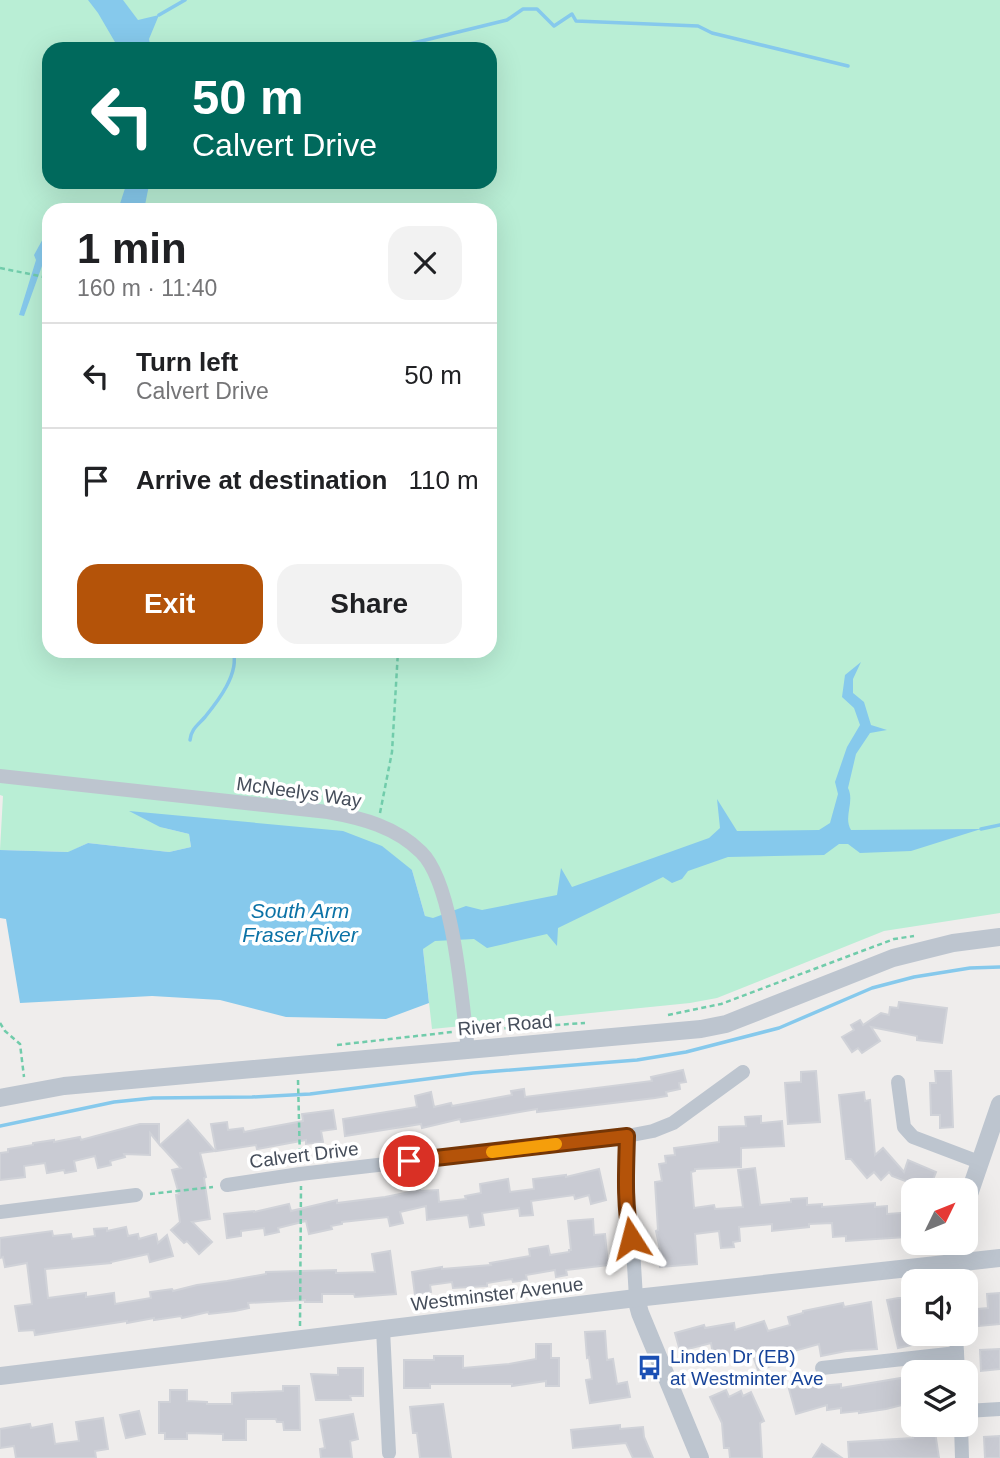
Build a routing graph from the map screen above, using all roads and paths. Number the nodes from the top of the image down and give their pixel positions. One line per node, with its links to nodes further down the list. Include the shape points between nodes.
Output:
1 (0, 268): 2 (path)
2 (42, 277)
3 (398, 658): 5 (path, via 391,752)
4 (0, 776): 5 (street, McNeelys Way, via 328,812)
5 (378, 824): 12 (street, McNeelys Way, via 423,853 440,883 456,950)
6 (918, 935): 8 (path, via 894,939 721,1004)
7 (1000, 936): 12 (street, River Road, via 893,958 726,1024)
8 (660, 1017)
9 (0, 1023): 14 (path, via 20,1044)
10 (588, 1023): 11 (path)
11 (480, 1030)
12 (468, 1049): 17 (street, River Road, via 64,1086)
13 (743, 1072): 19 (street, Calvert Drive, via 673,1124)
14 (24, 1077)
15 (298, 1080): 21 (path)
16 (898, 1082): 20 (street, via 904,1127 913,1137)
17 (0, 1098)
18 (1000, 1104): 20 (street)
19 (627, 1136): 24 (street, Calvert Drive); 30 (street, via 626,1207)
20 (979, 1162): 22 (street)
21 (300, 1164)
22 (974, 1178)
23 (301, 1182): 31 (path)
24 (228, 1185): 25 (path)
25 (136, 1195): 26 (street)
26 (0, 1213)
27 (1000, 1258): 28 (street, Westminster Avenue)
28 (962, 1269)
29 (901, 1276): 30 (street, Westminster Avenue)
30 (636, 1298): 32 (street, Westminster Avenue); 42 (street)
31 (300, 1329)
32 (383, 1329): 37 (street, Westminster Avenue); 41 (street)
33 (957, 1346): 34 (street)
34 (957, 1353): 35 (street); 36 (street)
35 (957, 1360)
36 (822, 1368)
37 (0, 1376)
38 (1000, 1409): 39 (street)
39 (978, 1410)
40 (961, 1437): 43 (street)
41 (389, 1453)
42 (699, 1458)
43 (962, 1458)

